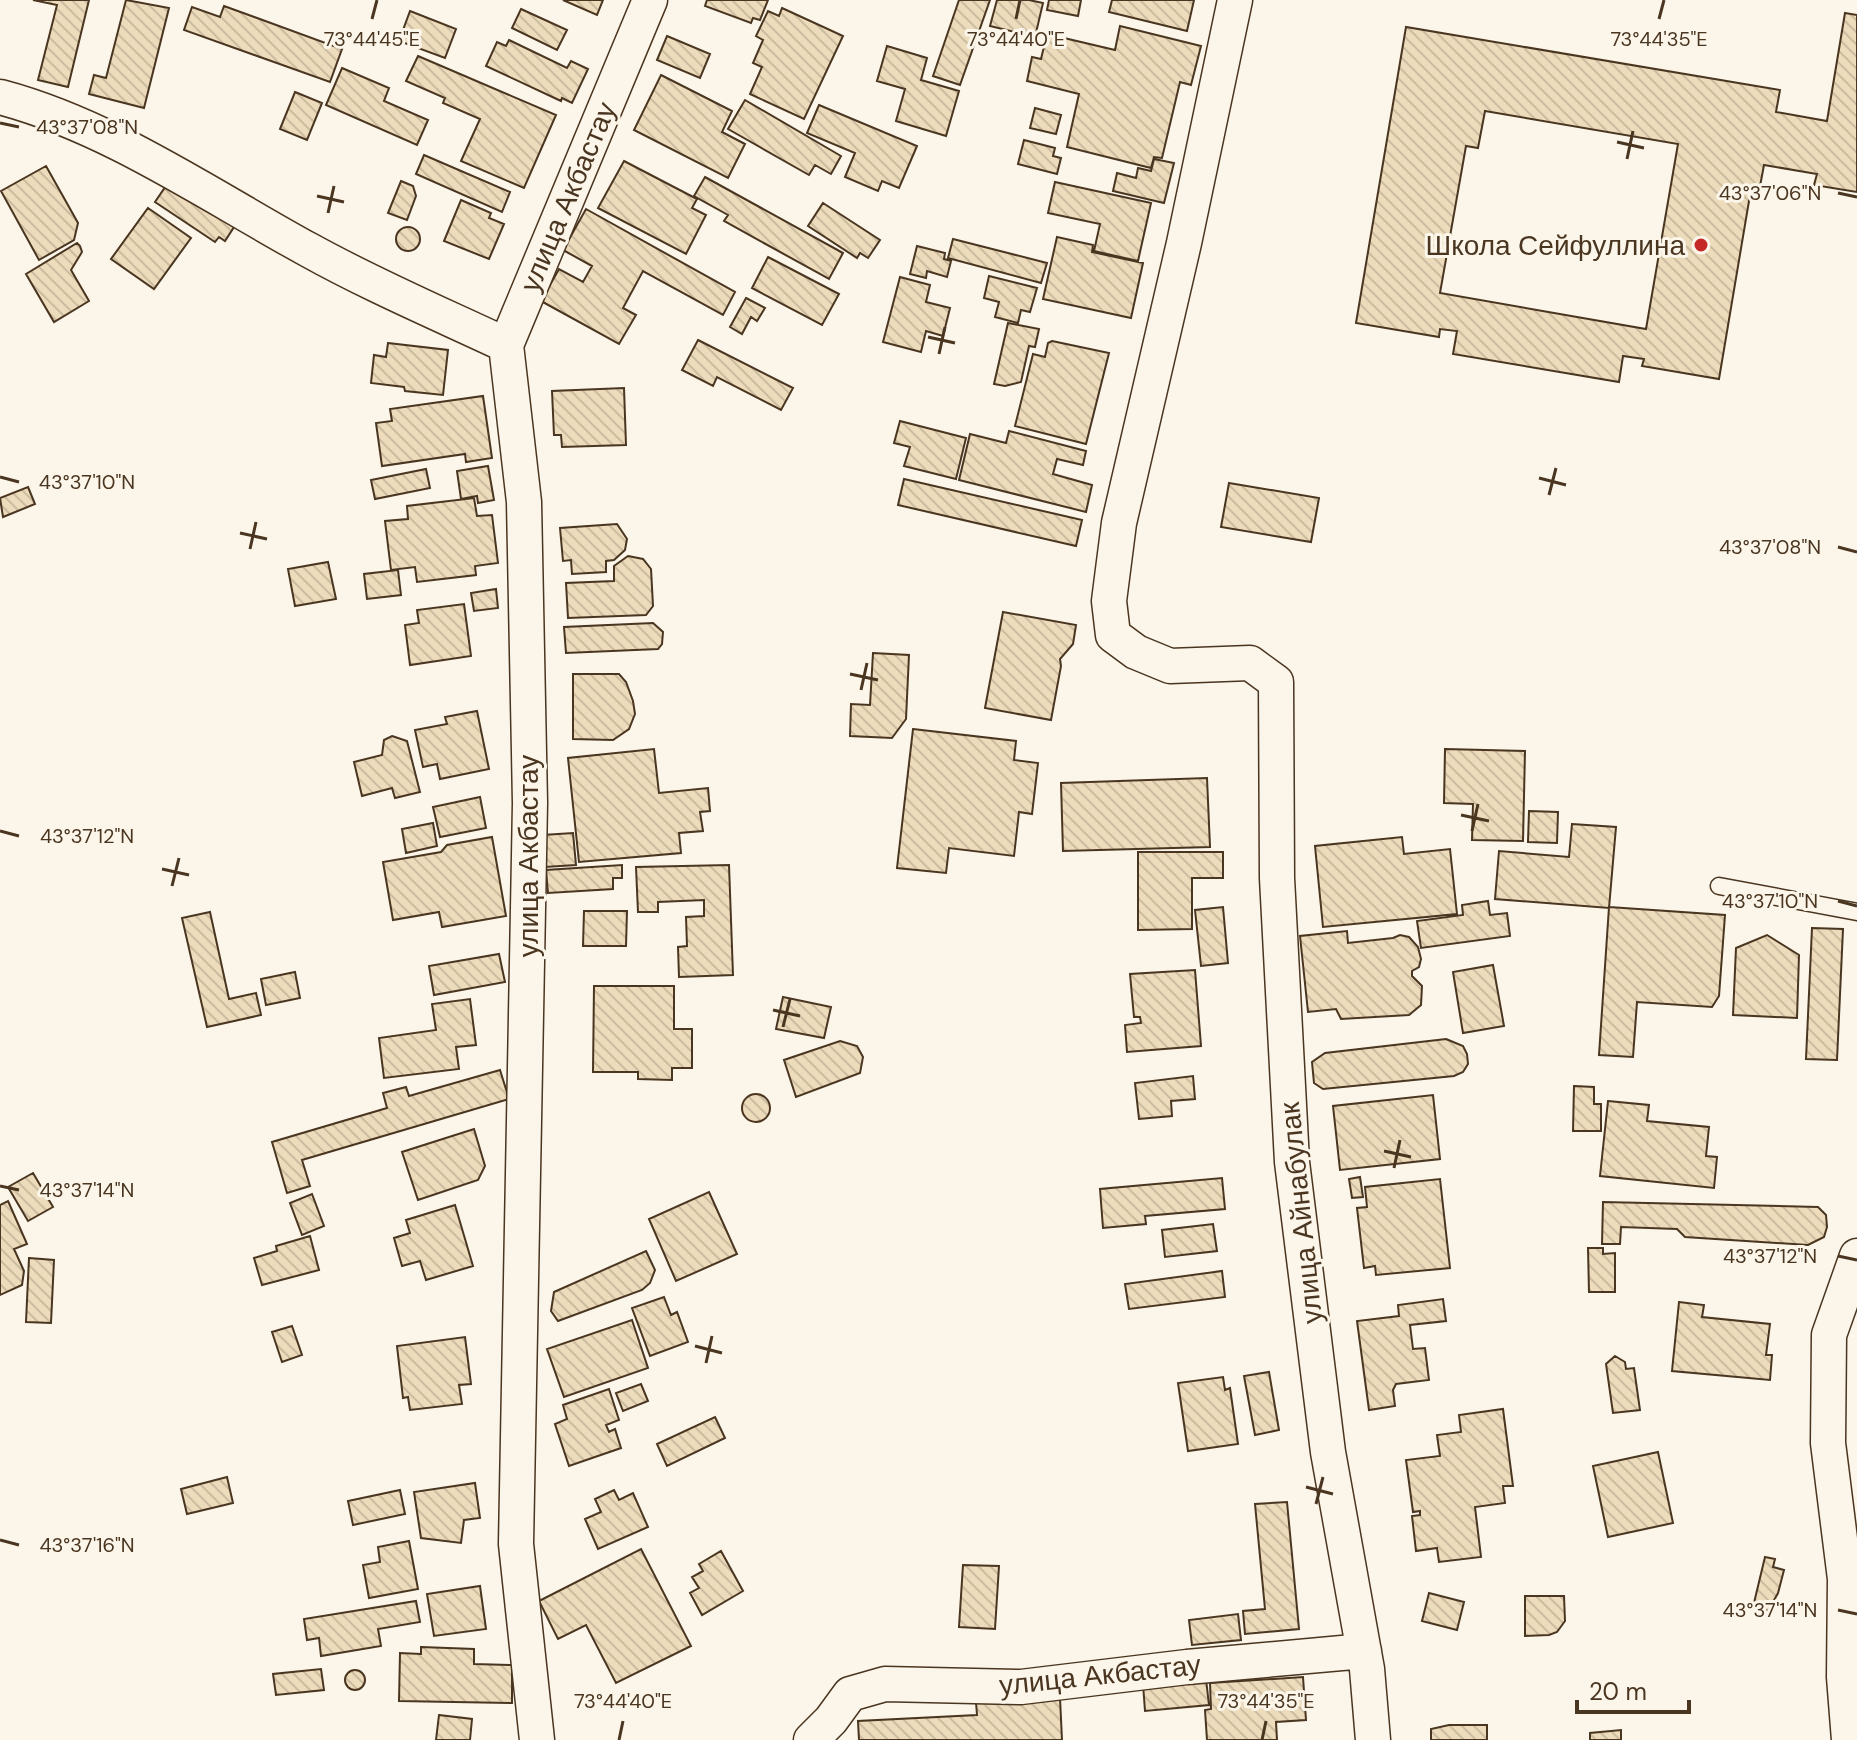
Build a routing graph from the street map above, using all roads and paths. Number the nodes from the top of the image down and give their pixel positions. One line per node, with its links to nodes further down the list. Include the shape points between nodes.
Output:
1 (650, 0): 4 (street, улица Акбастау)
2 (1235, 0): 9 (street, улица Айнабулак, via 1119,523 1109,601 1113,635 1136,652 1170,666 1250,663 1276,682 1277,878 1292,1162 1328,1452)
3 (0, 97): 4 (street, via 101,134 314,253)
4 (506, 345): 10 (street, улица Акбастау, via 524,502 530,803 516,1544)
5 (1719, 886): 6 (lane)
6 (1857, 912)
7 (1857, 1256): 8 (street, via 1829,1335)
8 (1842, 1426): 13 (street, via 1828,1443 1845,1579)
9 (1364, 1651): 11 (street, улица Акбастау, via 1021,1687 885,1684 850,1694); 12 (street, улица Айнабулак)
10 (537, 1740)
11 (811, 1740)
12 (1373, 1740)
13 (1849, 1740)

